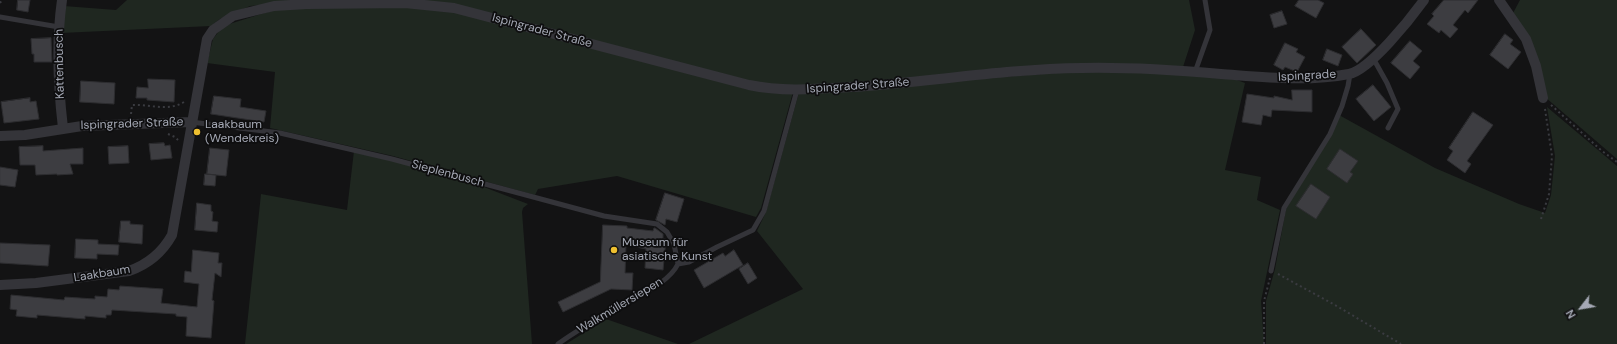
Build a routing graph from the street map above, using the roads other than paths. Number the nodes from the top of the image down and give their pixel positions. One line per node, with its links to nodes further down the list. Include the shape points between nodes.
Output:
1 (62, 0): 6 (street, Kattenbusch)
2 (1205, 0): 9 (lane, via 1210,30)
3 (1424, 0): 7 (street, Ispingrade)
4 (1499, 0): 12 (street, via 1526,39 1536,66)
5 (0, 17): 6 (lane)
6 (59, 27): 14 (street, Kattenbusch, via 60,101)
7 (1373, 58): 10 (street, Ispingrade); 15 (lane, via 1398,109)
8 (1159, 69): 9 (street, Ispingrade); 11 (street, Ispingrader Straße, via 1045,69 887,85)
9 (1195, 72): 10 (street, Ispingrade, via 1290,78)
10 (1350, 74): 18 (lane, via 1336,122 1284,208)
11 (797, 90): 13 (street, Ispingrader Straße, via 749,85 454,8 405,3 307,4 274,6 251,11 234,16 213,30 207,39); 17 (lane, via 764,211 754,230 689,262)
12 (1543, 98)
13 (192, 122): 14 (street, Ispingrader Straße, via 125,123); 17 (lane, Sieplenbusch, via 280,133 392,159 604,216 657,224 667,232 674,244); 19 (street, Laakbaum, via 172,235 157,256 129,271)
14 (64, 128): 16 (street, Ispingrader Straße, via 25,135)
15 (1388, 128)
16 (0, 136)
17 (678, 264): 20 (lane, Walkmüllersiepen, via 675,270 659,283)
18 (1271, 271)
19 (0, 285)
20 (558, 344)

